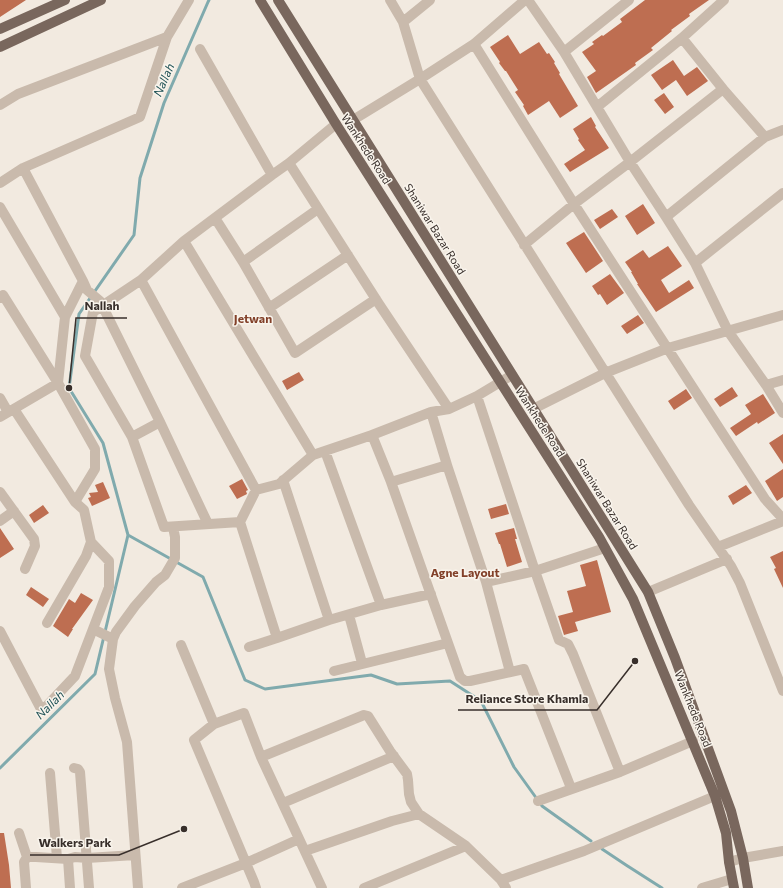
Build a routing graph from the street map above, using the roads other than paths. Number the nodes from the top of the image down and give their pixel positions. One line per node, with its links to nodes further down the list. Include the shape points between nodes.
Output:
1 (65, 0): 12 (main road)
2 (101, 0): 16 (main road)
3 (189, 0): 13 (street)
4 (260, 0): 24 (main road, Wankhede Road)
5 (278, 0): 23 (main road, Shaniwar Bazar Road)
6 (390, 0): 11 (street)
7 (430, 0): 11 (street)
8 (527, 0): 15 (street); 18 (street)
9 (629, 0): 18 (street)
10 (724, 0): 14 (street)
11 (403, 22): 19 (street)
12 (0, 30)
13 (167, 37): 21 (street, via 18,94); 29 (street, via 140,117)
14 (682, 38): 20 (street); 22 (street)
15 (474, 44): 19 (street); 33 (street)
16 (0, 47)
17 (200, 49): 30 (street)
18 (564, 52): 22 (street)
19 (420, 79): 23 (street); 39 (street)
20 (724, 89): 26 (street); 27 (street)
21 (0, 105)
22 (597, 107): 27 (street)
23 (353, 120): 54 (main road, Shaniwar Bazar Road)
24 (336, 124): 28 (street); 57 (main road, Wankhede Road)
25 (783, 130): 26 (street)
26 (765, 137): 36 (street)
27 (630, 162): 33 (street); 36 (street)
28 (289, 163): 30 (street); 35 (street)
29 (24, 168): 31 (street); 44 (street)
30 (272, 175): 37 (street)
31 (0, 182)
32 (783, 193): 42 (street)
33 (574, 204): 39 (street); 52 (street)
34 (0, 207): 50 (street)
35 (318, 209): 40 (street); 41 (street)
36 (666, 216): 42 (street)
37 (215, 218): 38 (street); 41 (street)
38 (184, 241): 43 (street); 70 (street)
39 (524, 245): 53 (street)
40 (348, 255): 46 (street); 48 (street)
41 (243, 262): 48 (street)
42 (694, 263): 51 (street)
43 (141, 280): 47 (street); 74 (street)
44 (85, 285): 47 (street); 50 (street)
45 (0, 298): 56 (street, via 4,295)
46 (376, 299): 48 (street, via 296,353); 61 (street)
47 (101, 303): 66 (street); 68 (street, via 93,312 85,356)
48 (269, 308)
49 (783, 315): 51 (street)
50 (65, 317): 56 (street)
51 (728, 331): 52 (street); 58 (street)
52 (668, 348): 53 (street); 78 (street, via 765,499)
53 (605, 373): 62 (street); 84 (street)
54 (512, 375): 57 (street); 62 (main road, Shaniwar Bazar Road)
55 (783, 380): 58 (street)
56 (58, 383): 64 (street); 76 (street, via 95,449 95,469)
57 (500, 383): 59 (street); 85 (main road, Wankhede Road)
58 (766, 385): 65 (street)
59 (477, 396): 61 (street); 88 (street)
60 (0, 398): 64 (street)
61 (449, 409): 63 (street)
62 (533, 409): 90 (main road, Shaniwar Bazar Road)
63 (431, 412): 67 (street); 71 (street)
64 (7, 413): 76 (street)
65 (783, 413)
66 (160, 422): 68 (street); 81 (street)
67 (372, 435): 69 (street); 73 (street)
68 (132, 437): 82 (street, via 164,527)
69 (325, 451): 70 (street); 92 (street)
70 (313, 454): 72 (street)
71 (447, 465): 73 (street); 89 (street)
72 (283, 480): 74 (street, via 279,484); 94 (street)
73 (391, 482): 91 (street)
74 (256, 490): 80 (street)
75 (0, 492): 77 (street)
76 (74, 502): 83 (street, via 84,510)
77 (14, 511): 79 (street); 87 (street, via 34,539 35,546)
78 (783, 520): 84 (street)
79 (0, 521)
80 (240, 522): 81 (street); 98 (street)
81 (208, 524): 82 (street)
82 (173, 526): 99 (street, via 175,558 165,575 135,606)
83 (92, 542): 95 (street); 96 (street, via 108,561 109,580)
84 (718, 547): 86 (street)
85 (605, 548): 88 (street); 108 (main road, Wankhede Road, via 633,599)
86 (727, 559): 90 (street); 106 (street, via 740,583)
87 (25, 568)
88 (535, 571): 89 (street); 112 (street, via 559,640 568,644 573,654)
89 (486, 582): 105 (street)
90 (648, 592): 128 (main road, Shaniwar Bazar Road, via 731,811)
91 (430, 594): 92 (street); 100 (street)
92 (381, 605): 93 (street)
93 (348, 615): 94 (street); 103 (street)
94 (329, 620): 98 (street)
95 (47, 622)
96 (93, 630): 97 (street, via 75,676 42,711); 99 (street)
97 (0, 631)
98 (277, 638): 102 (street)
99 (113, 639): 124 (street, via 110,669 127,742)
100 (448, 643): 103 (street); 105 (street, via 460,677 465,681)
101 (181, 645): 107 (street)
102 (249, 648)
103 (362, 663): 104 (street)
104 (334, 671)
105 (510, 672): 114 (street, via 524,669)
106 (783, 691)
107 (214, 724): 109 (street, via 244,713); 131 (street, via 194,740)
108 (693, 741): 112 (street); 115 (main road, Wankhede Road)
109 (261, 756): 110 (street, via 364,714 368,716); 117 (street)
110 (394, 756): 117 (street); 118 (street, via 407,774 411,802)
111 (74, 768): 127 (street, via 80,772)
112 (620, 772): 114 (street)
113 (50, 773): 126 (street)
114 (571, 788): 116 (street)
115 (715, 796): 130 (main road, Wankhede Road, via 726,833); 132 (street)
116 (538, 800)
117 (283, 803): 120 (street)
118 (419, 814): 121 (street); 122 (street)
119 (19, 833): 125 (street)
120 (299, 839): 122 (street); 131 (street)
121 (466, 846): 132 (street); 141 (street)
122 (305, 851): 140 (street)
123 (783, 851): 128 (street)
124 (136, 855): 127 (street); 137 (street)
125 (27, 857): 126 (street); 134 (street, via 24,862)
126 (57, 858): 129 (street)
127 (87, 858): 129 (street); 136 (street)
128 (743, 858): 130 (street); 143 (main road, Shaniwar Bazar Road)
129 (68, 859): 135 (street)
130 (729, 862): 133 (main road, Wankhede Road)
131 (246, 863): 138 (street); 139 (street)
132 (504, 884)
133 (733, 884): 142 (street)
134 (26, 888)
135 (70, 888)
136 (89, 888)
137 (138, 888)
138 (182, 888)
139 (256, 888)
140 (322, 888)
141 (364, 888)
142 (702, 888)
143 (748, 888)

